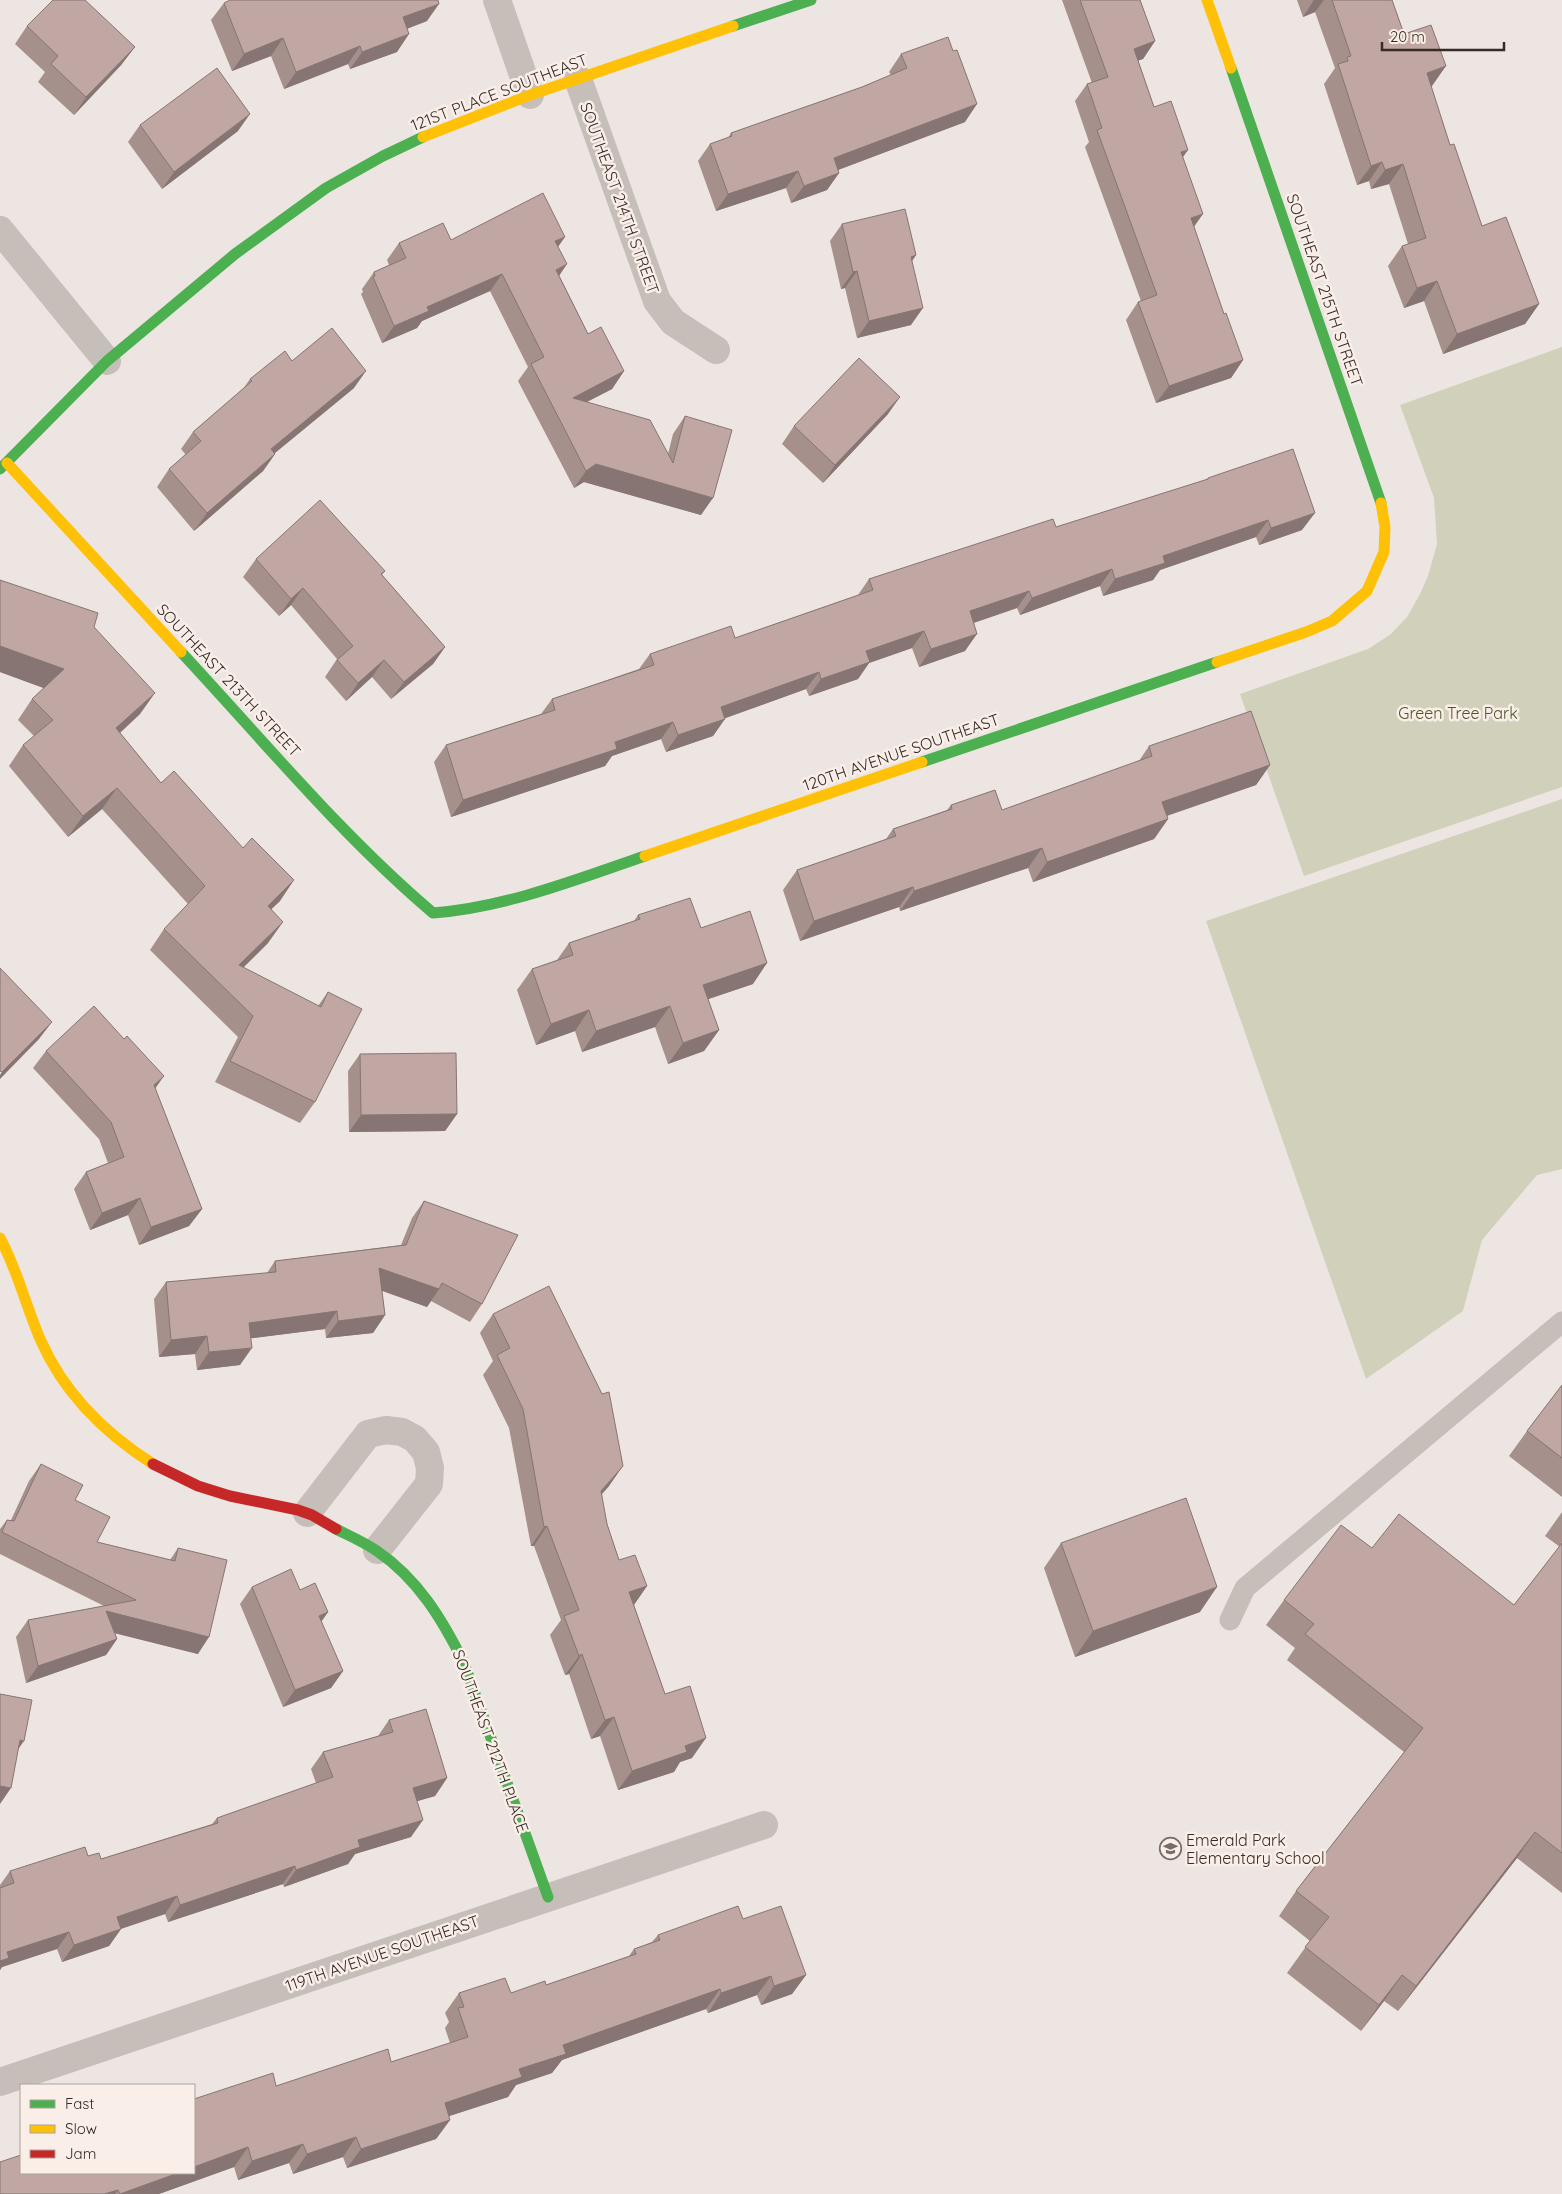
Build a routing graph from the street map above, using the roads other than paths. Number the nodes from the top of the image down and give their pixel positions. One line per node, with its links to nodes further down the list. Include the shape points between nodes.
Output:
1 (497, 0): 5 (street)
2 (811, 0): 4 (street, 121ST PLACE SOUTHEAST)
3 (1207, 0): 10 (street, SOUTHEAST 215TH STREET, via 1380,500 1385,527 1384,552)
4 (578, 79): 5 (street, 121ST PLACE SOUTHEAST); 7 (street, SOUTHEAST 214TH STREET, via 657,301 673,322)
5 (530, 95): 8 (street, 121ST PLACE SOUTHEAST, via 443,128 326,188 234,254)
6 (0, 230): 8 (street)
7 (716, 350)
8 (106, 361): 9 (street, 121ST PLACE SOUTHEAST)
9 (4, 466): 11 (street, SOUTHEAST 213TH STREET, via 324,807 401,886)
10 (1367, 591): 11 (street, 120TH AVENUE SOUTHEAST, via 1332,621 1306,632 526,897 468,910)
11 (433, 913)
12 (0, 1238): 14 (street, SOUTHEAST 212TH PLACE, via 45,1350 72,1392 114,1436 164,1471 197,1486)
13 (1562, 1322): 16 (lane, via 1245,1588)
14 (307, 1513): 15 (street, SOUTHEAST 212TH PLACE); 15 (street, via 368,1434 386,1430 402,1432 415,1439 426,1452 430,1468 428,1484)
15 (377, 1550): 18 (street, SOUTHEAST 212TH PLACE, via 420,1588 450,1634 475,1691)
16 (1230, 1620)
17 (764, 1824): 18 (street, 119TH AVENUE SOUTHEAST)
18 (548, 1897): 19 (street, 119TH AVENUE SOUTHEAST)
19 (0, 2082)

